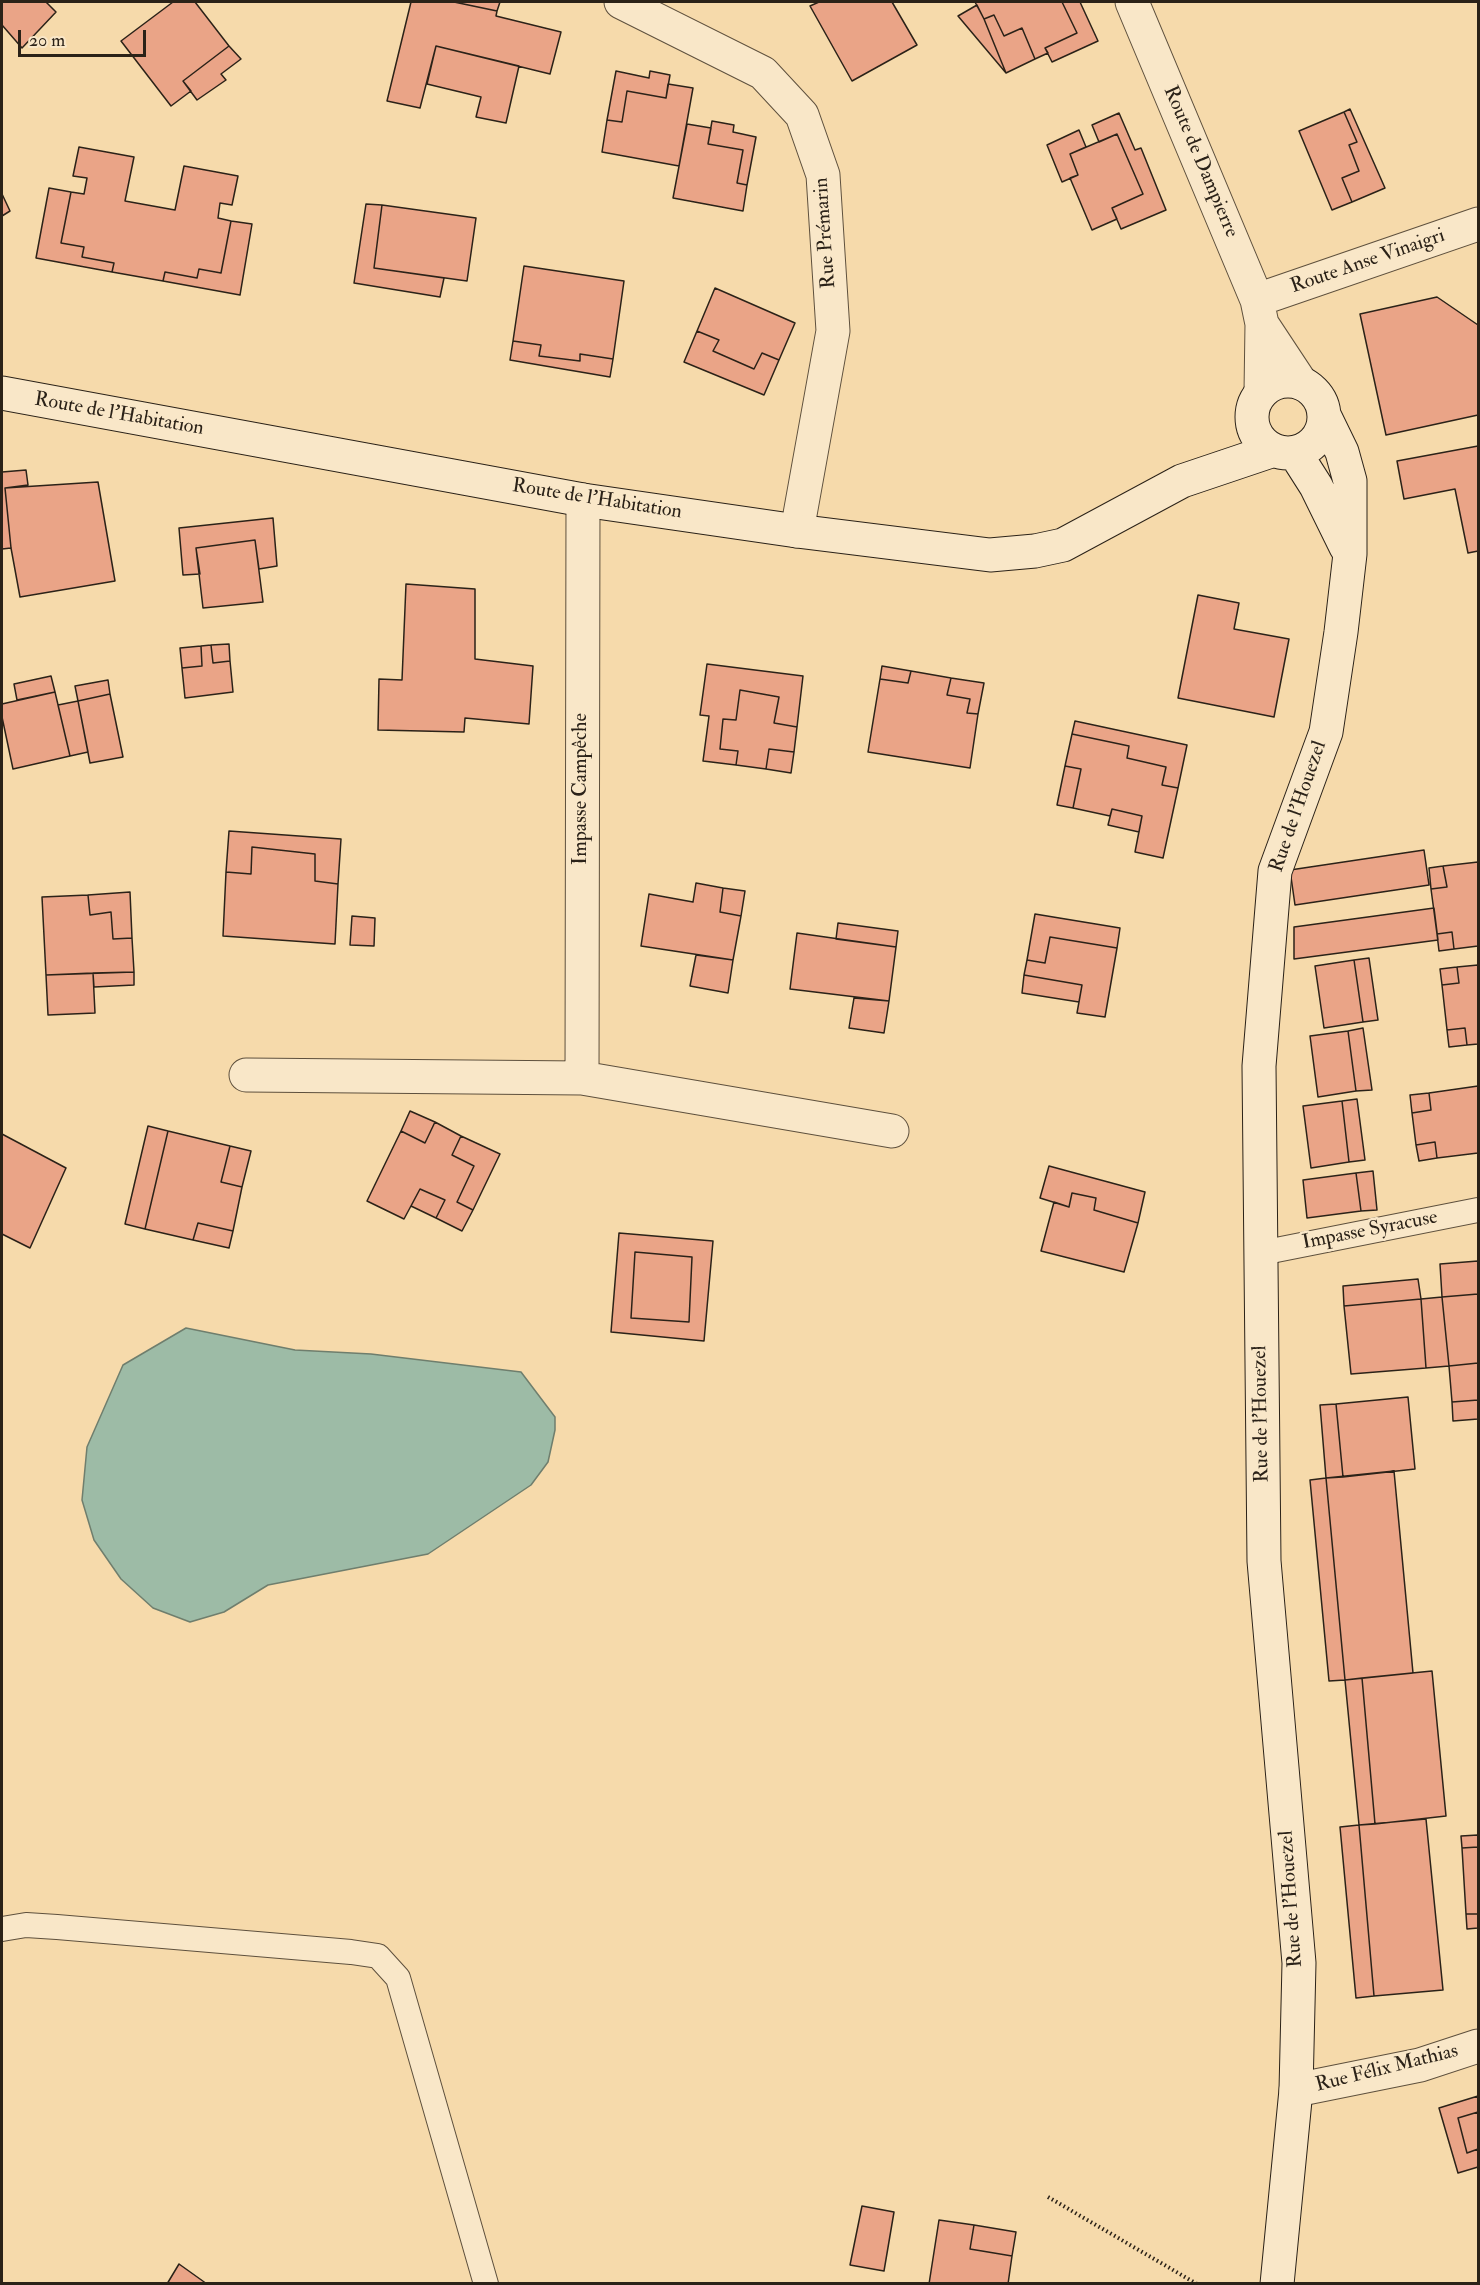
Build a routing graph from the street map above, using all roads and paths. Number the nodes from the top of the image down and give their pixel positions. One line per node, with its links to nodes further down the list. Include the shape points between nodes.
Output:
1 (621, 2): 12 (street, Rue Prémarin, via 763,73 802,115 824,176 833,331)
2 (1132, 2): 4 (street, Route de Dampierre)
3 (1479, 224): 4 (street, Route Anse Vinaigri)
4 (1260, 312): 5 (street, Route de Dampierre); 7 (street, Route de Dampierre)
5 (1301, 382): 7 (street, via 1276,382); 8 (street, via 1318,396)
6 (2, 393): 11 (street, Route de l'Habitation)
7 (1257, 406): 9 (street, via 1257,435); 10 (street, Route de l'Habitation)
8 (1324, 415): 9 (street, via 1319,435 1304,449); 13 (street, Rue de l'Houezel, via 1342,452 1350,481)
9 (1284, 451): 10 (street, Route de l'Habitation); 13 (street, via 1316,486)
10 (1182, 481): 12 (street, Route de l'Habitation, via 1063,545 1035,551 990,555)
11 (582, 500): 12 (street, Route de l'Habitation); 15 (street, Impasse Campêche)
12 (797, 531)
13 (1350, 554): 18 (street, Rue de l'Houezel, via 1326,732 1275,871 1259,1066)
14 (246, 1075): 15 (street)
15 (582, 1078): 16 (street)
16 (892, 1131)
17 (1479, 1210): 18 (lane, Impasse Syracuse)
18 (1261, 1253): 21 (street, Rue de l'Houezel, via 1264,1561 1299,1963)
19 (2, 1929): 23 (lane, via 26,1925 57,1927 378,1956 398,1978)
20 (1479, 2046): 21 (street, Rue Félix Mathias, via 1420,2065)
21 (1296, 2090): 25 (street, Rue de l'Houezel)
22 (1048, 2197): 24 (path)
23 (486, 2283)
24 (1197, 2283)
25 (1277, 2283)

